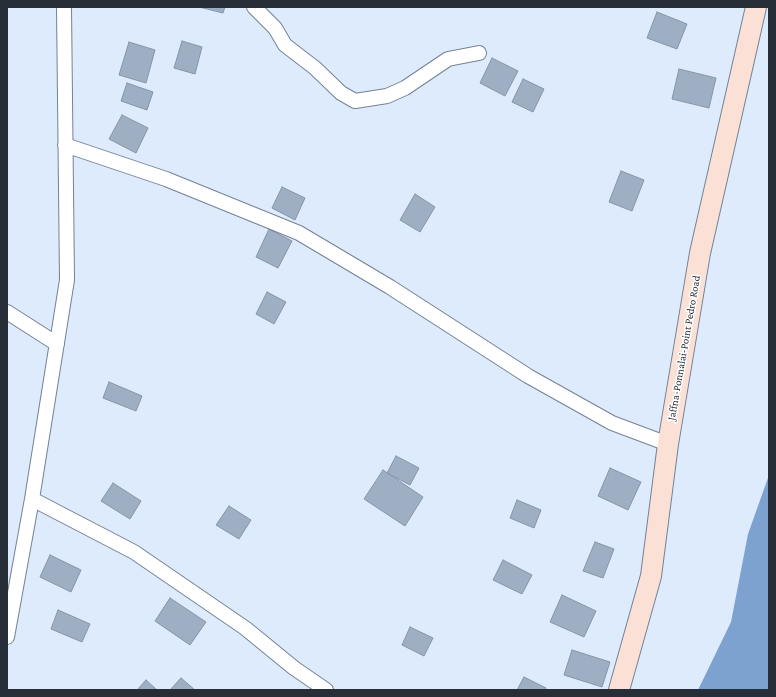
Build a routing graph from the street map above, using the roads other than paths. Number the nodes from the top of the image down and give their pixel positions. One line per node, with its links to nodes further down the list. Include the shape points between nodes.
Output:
1 (64, 7): 5 (street)
2 (254, 7): 4 (street, via 275,28 285,45 354,101 387,96 405,88 448,59)
3 (756, 7): 8 (main road, Jaffna-Ponnalai-Point Pedro Road, via 700,253)
4 (479, 53)
5 (65, 145): 7 (street, via 67,280); 8 (street, via 166,179 299,233 390,287 534,380 612,423)
6 (7, 312): 7 (street)
7 (57, 344): 9 (street)
8 (668, 444): 12 (main road, Jaffna-Ponnalai-Point Pedro Road, via 651,576)
9 (32, 499): 10 (street); 11 (street, via 134,552 245,628)
10 (7, 637)
11 (326, 690)
12 (619, 690)

